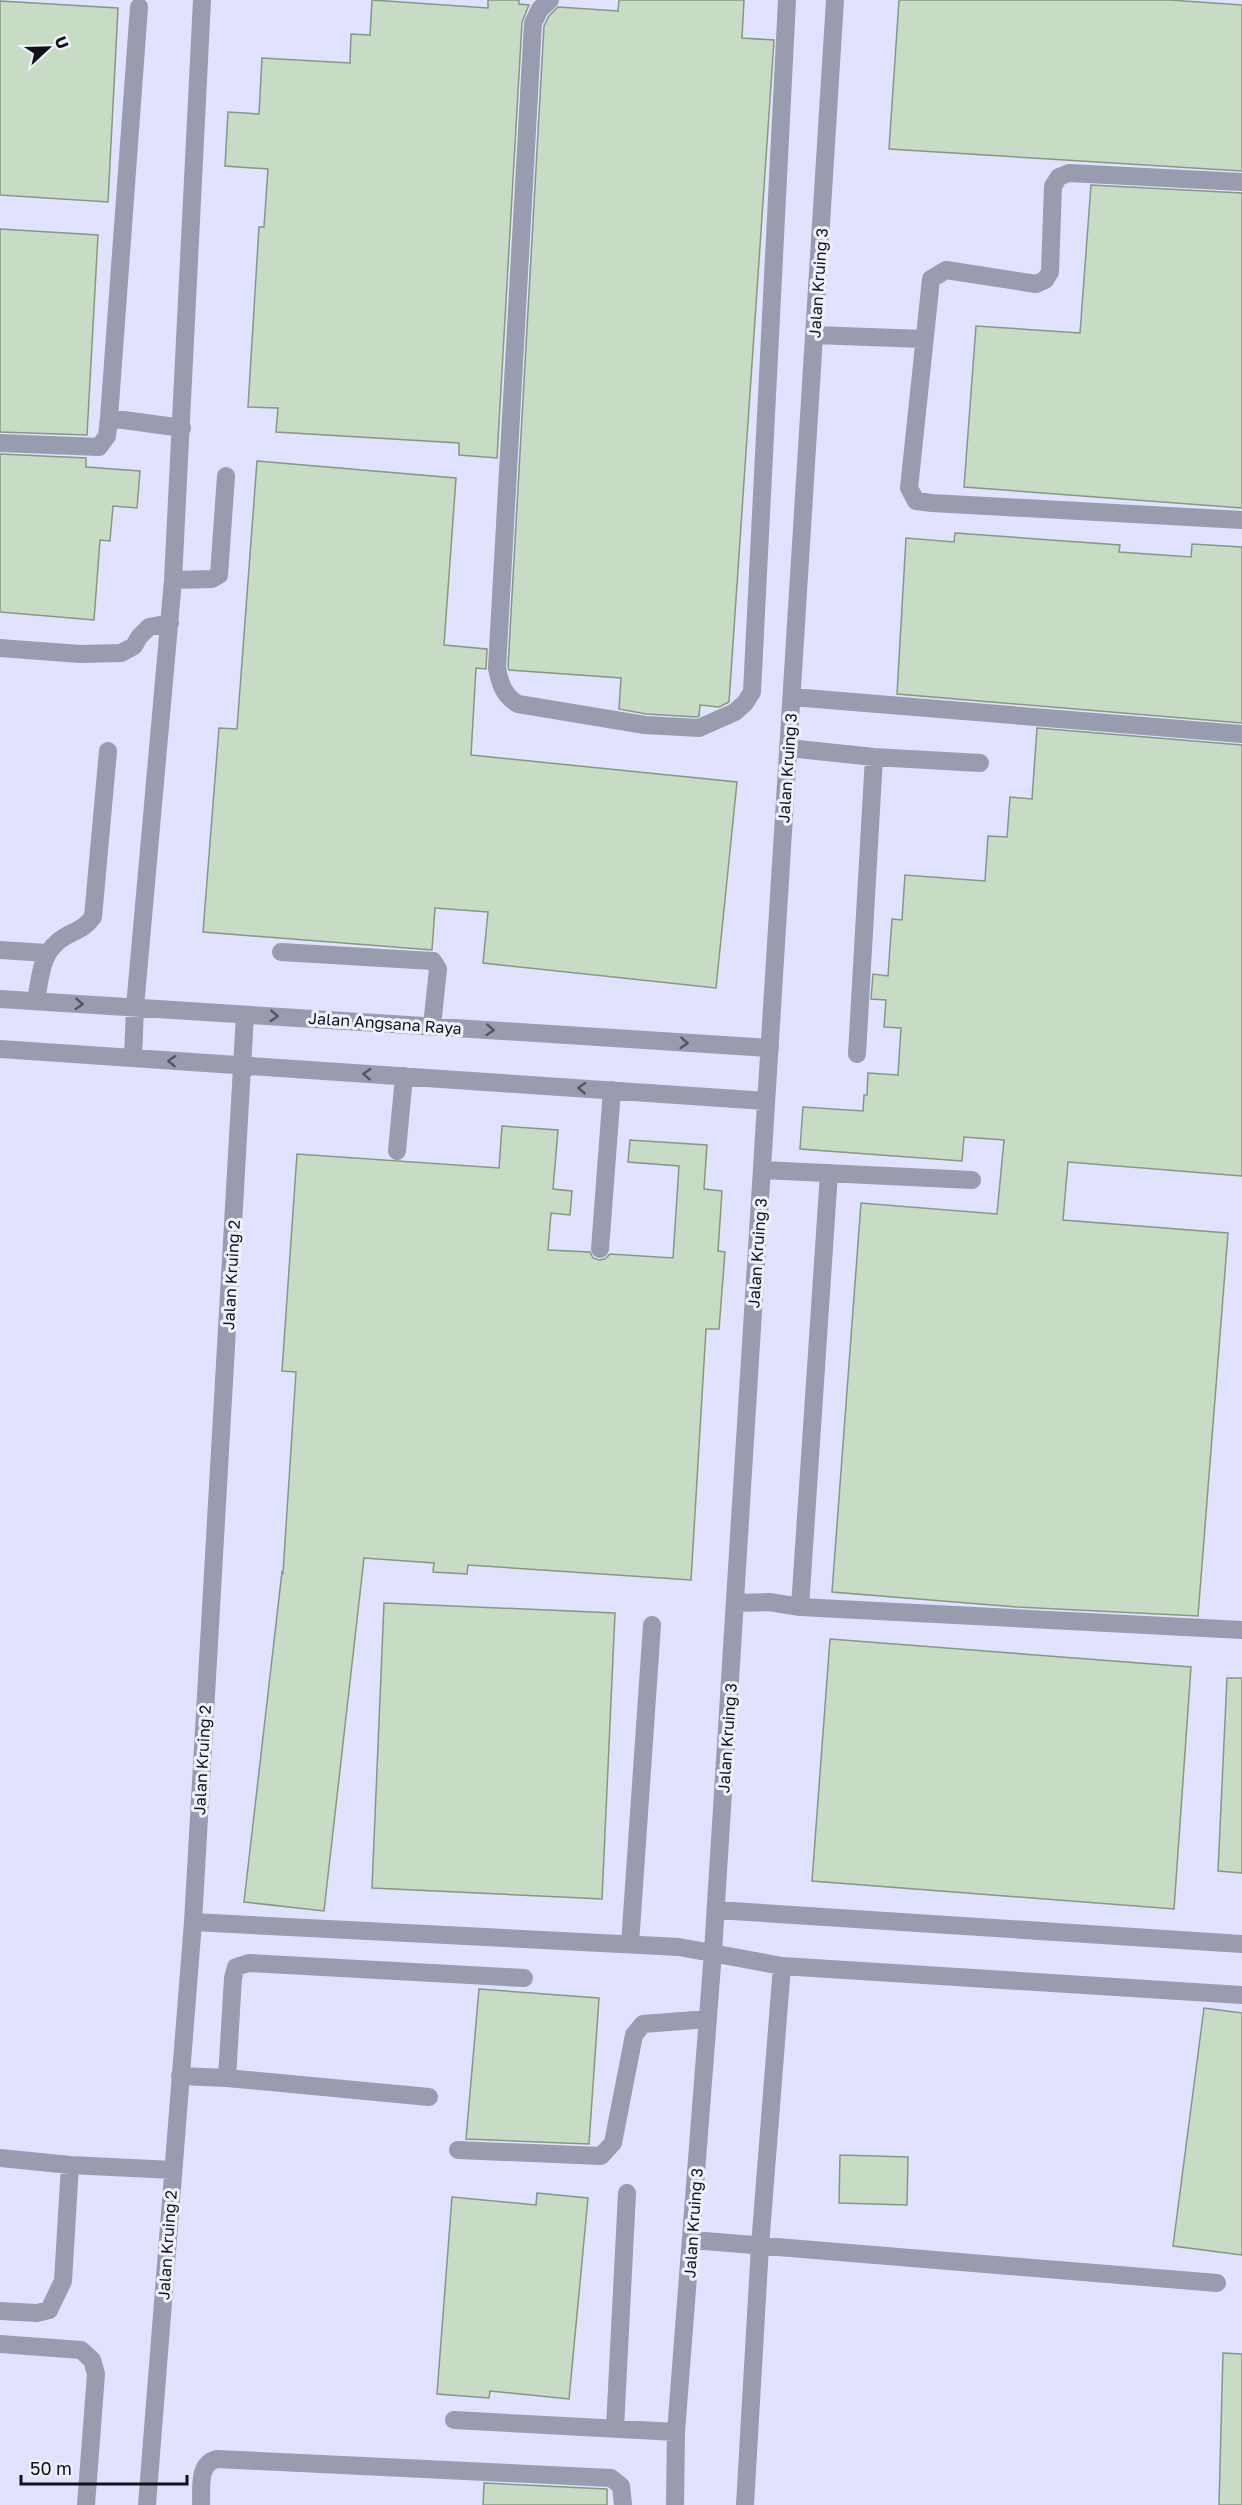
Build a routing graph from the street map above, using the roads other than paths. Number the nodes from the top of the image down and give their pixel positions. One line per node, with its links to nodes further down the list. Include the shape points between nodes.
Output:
1 (202, 0): 10 (street)
2 (550, 0): 3 (street, via 533,23 499,680 505,693 518,704 645,725 699,728 735,712 752,692)
3 (787, 0)
4 (835, 0): 7 (street, Jalan Kruing 3)
5 (139, 7): 9 (street)
6 (1242, 182): 8 (street, via 1069,173 1059,177 1053,186 1050,272 1045,280 1036,285 946,270 938,273 931,279)
7 (814, 335): 8 (street); 17 (street, Jalan Kruing 3)
8 (924, 339): 13 (street, via 909,488 916,501)
9 (109, 418): 10 (street); 11 (street, via 107,435 99,447)
10 (182, 428): 14 (street)
11 (0, 444)
12 (226, 477): 14 (street, via 219,575 212,579)
13 (1242, 520)
14 (173, 580): 15 (street)
15 (170, 623): 16 (street, via 149,627 134,646 121,653); 28 (street)
16 (0, 648)
17 (792, 696): 18 (street); 19 (street, Jalan Kruing 3)
18 (1242, 735)
19 (788, 748): 21 (street); 31 (street, Jalan Kruing 3)
20 (108, 751): 25 (street, via 93,917 83,928 58,940)
21 (874, 757): 22 (street); 33 (street)
22 (980, 763)
23 (0, 950): 25 (street)
24 (281, 952): 30 (street, via 433,961 438,969)
25 (46, 953): 27 (street)
26 (0, 999): 27 (street, Jalan Angsana Raya)
27 (36, 1001): 28 (street, Jalan Angsana Raya, one-way to 28)
28 (135, 1007): 29 (street, Jalan Angsana Raya); 34 (street)
29 (244, 1014): 30 (street, Jalan Angsana Raya, one-way to 30); 35 (street, Jalan Kruing 2)
30 (432, 1026): 31 (street, Jalan Angsana Raya, one-way to 31)
31 (770, 1048): 38 (street, Jalan Kruing 3)
32 (0, 1049): 34 (street)
33 (857, 1054)
34 (133, 1058): 35 (street, one-way to 34)
35 (242, 1065): 36 (street, one-way to 35); 49 (street, Jalan Kruing 2)
36 (404, 1076): 37 (street, one-way to 36); 39 (street)
37 (612, 1090): 38 (street); 43 (street)
38 (766, 1101): 40 (street, Jalan Kruing 3)
39 (397, 1151)
40 (762, 1170): 41 (street); 44 (street, Jalan Kruing 3)
41 (829, 1173): 42 (street); 45 (street)
42 (972, 1180)
43 (600, 1248)
44 (735, 1604): 45 (street, via 769,1602); 48 (street, Jalan Kruing 3)
45 (800, 1607): 47 (street)
46 (652, 1625): 50 (street)
47 (1242, 1630)
48 (716, 1910): 51 (street); 52 (street, Jalan Kruing 3)
49 (193, 1922): 50 (street); 57 (street, Jalan Kruing 2)
50 (630, 1944): 52 (street)
51 (1242, 1944)
52 (713, 1952): 53 (street); 56 (street, Jalan Kruing 3)
53 (783, 1966): 55 (street); 66 (street)
54 (524, 1978): 58 (street, via 249,1963 236,1967)
55 (1242, 1995)
56 (708, 2019): 60 (street, via 639,2027 634,2035 613,2143 601,2156); 65 (street, Jalan Kruing 3)
57 (180, 2076): 58 (street); 63 (street, Jalan Kruing 2)
58 (226, 2078): 59 (street)
59 (429, 2097)
60 (458, 2150)
61 (0, 2158): 62 (street)
62 (70, 2165): 63 (street); 68 (street, via 63,2281 55,2301 49,2310 37,2313)
63 (173, 2170): 74 (street, Jalan Kruing 2)
64 (627, 2193): 71 (street)
65 (692, 2240): 66 (street); 72 (street, Jalan Kruing 3)
66 (760, 2246): 67 (street); 78 (street)
67 (1217, 2283)
68 (0, 2311)
69 (0, 2344): 73 (street, via 81,2350 92,2360 96,2374)
70 (454, 2420): 71 (street)
71 (615, 2428): 72 (street)
72 (676, 2432): 77 (street, Jalan Kruing 3)
73 (86, 2505)
74 (147, 2505)
75 (201, 2505): 76 (street, via 203,2468 208,2461 217,2459 611,2478 621,2486)
76 (623, 2505)
77 (675, 2505)
78 (745, 2505)

